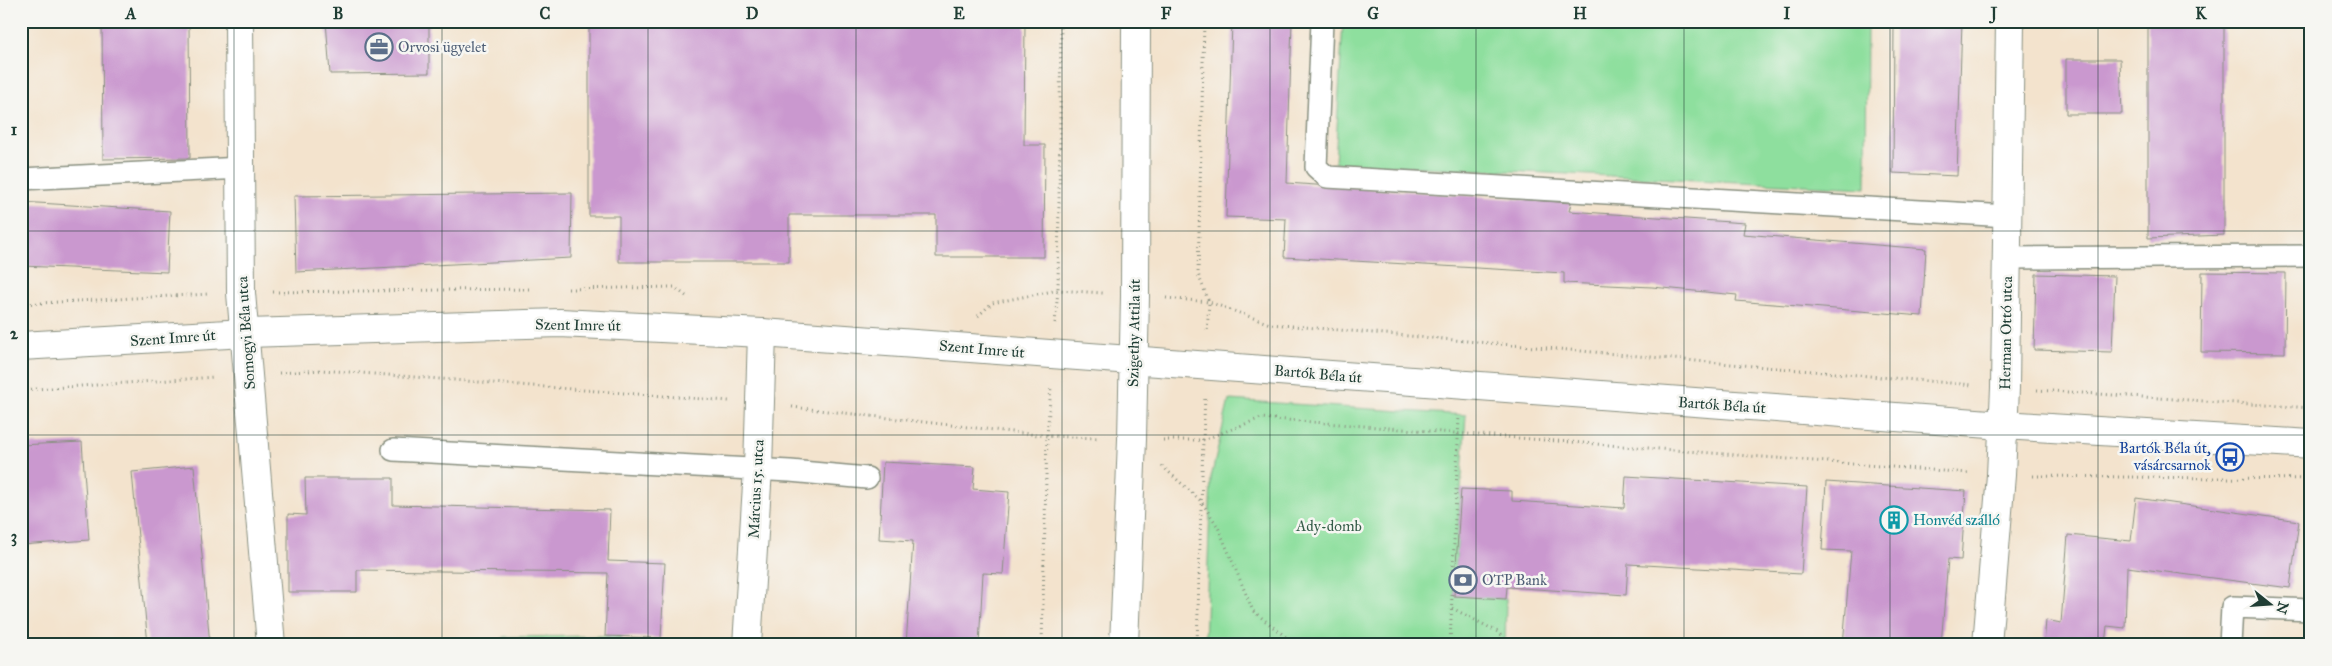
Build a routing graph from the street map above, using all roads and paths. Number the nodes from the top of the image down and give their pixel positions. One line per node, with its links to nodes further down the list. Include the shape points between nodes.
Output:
1 (239, 21): 7 (street, Somogyi Béla utca)
2 (1061, 21): 12 (path)
3 (1136, 21): 13 (street, Szigethy Attila út)
4 (1204, 21): 14 (path, via 1198,274)
5 (1322, 21): 9 (lane, via 1316,167 1328,177)
6 (2010, 21): 9 (street, Herman Ottó utca)
7 (242, 168): 8 (lane); 15 (street, Somogyi Béla utca, via 241,293)
8 (21, 179)
9 (2008, 216): 11 (street, Herman Ottó utca)
10 (2311, 256): 11 (lane)
11 (2007, 258): 24 (street, Herman Ottó utca)
12 (1058, 290): 13 (path); 18 (path, via 992,303); 19 (path)
13 (1135, 296): 14 (path); 20 (street, Szigethy Attila út)
14 (1209, 302): 21 (path); 24 (path, via 1270,324)
15 (245, 333): 16 (street, Szent Imre út, via 560,323); 17 (street, Szent Imre út); 22 (street, Somogyi Béla utca)
16 (762, 333): 18 (street, Szent Imre út); 26 (street, Március 15. utca)
17 (21, 346)
18 (943, 346): 19 (street, Szent Imre út)
19 (1053, 355): 20 (street, Szent Imre út); 30 (path)
20 (1134, 359): 21 (street, Bartók Béla út); 31 (street, Szigethy Attila út)
21 (1206, 365): 23 (street, Bartók Béla út); 32 (path)
22 (249, 375): 25 (path); 26 (path, via 322,370); 42 (street, Somogyi Béla utca)
23 (1460, 386): 28 (street, Bartók Béla út); 29 (path)
24 (2005, 388): 27 (path); 28 (street, Herman Ottó utca)
25 (21, 390)
26 (760, 404): 30 (path); 35 (street, Március 15. utca)
27 (2311, 408)
28 (2003, 425): 33 (street, Bartók Béla út); 36 (street, Herman Ottó utca)
29 (1458, 433): 32 (path, via 1261,418); 36 (path); 40 (path)
30 (1047, 436): 44 (path)
31 (1132, 439): 39 (path); 45 (street, Szigethy Attila út)
32 (1203, 440): 39 (path)
33 (2311, 444)
34 (393, 450): 35 (lane)
35 (758, 469): 37 (lane); 43 (street, Március 15. utca)
36 (2001, 475): 38 (path); 50 (street, Herman Ottó utca)
37 (867, 478)
38 (2311, 479)
39 (1201, 501): 46 (path); 47 (path, via 1218,527 1253,611)
40 (1452, 608): 48 (path); 49 (path, via 1498,632)
41 (2311, 610): 51 (lane, via 2232,607)
42 (272, 645)
43 (747, 645)
44 (1042, 645)
45 (1124, 645)
46 (1196, 645)
47 (1296, 645)
48 (1450, 645)
49 (1508, 645)
50 (1987, 645)
51 (2230, 645)

